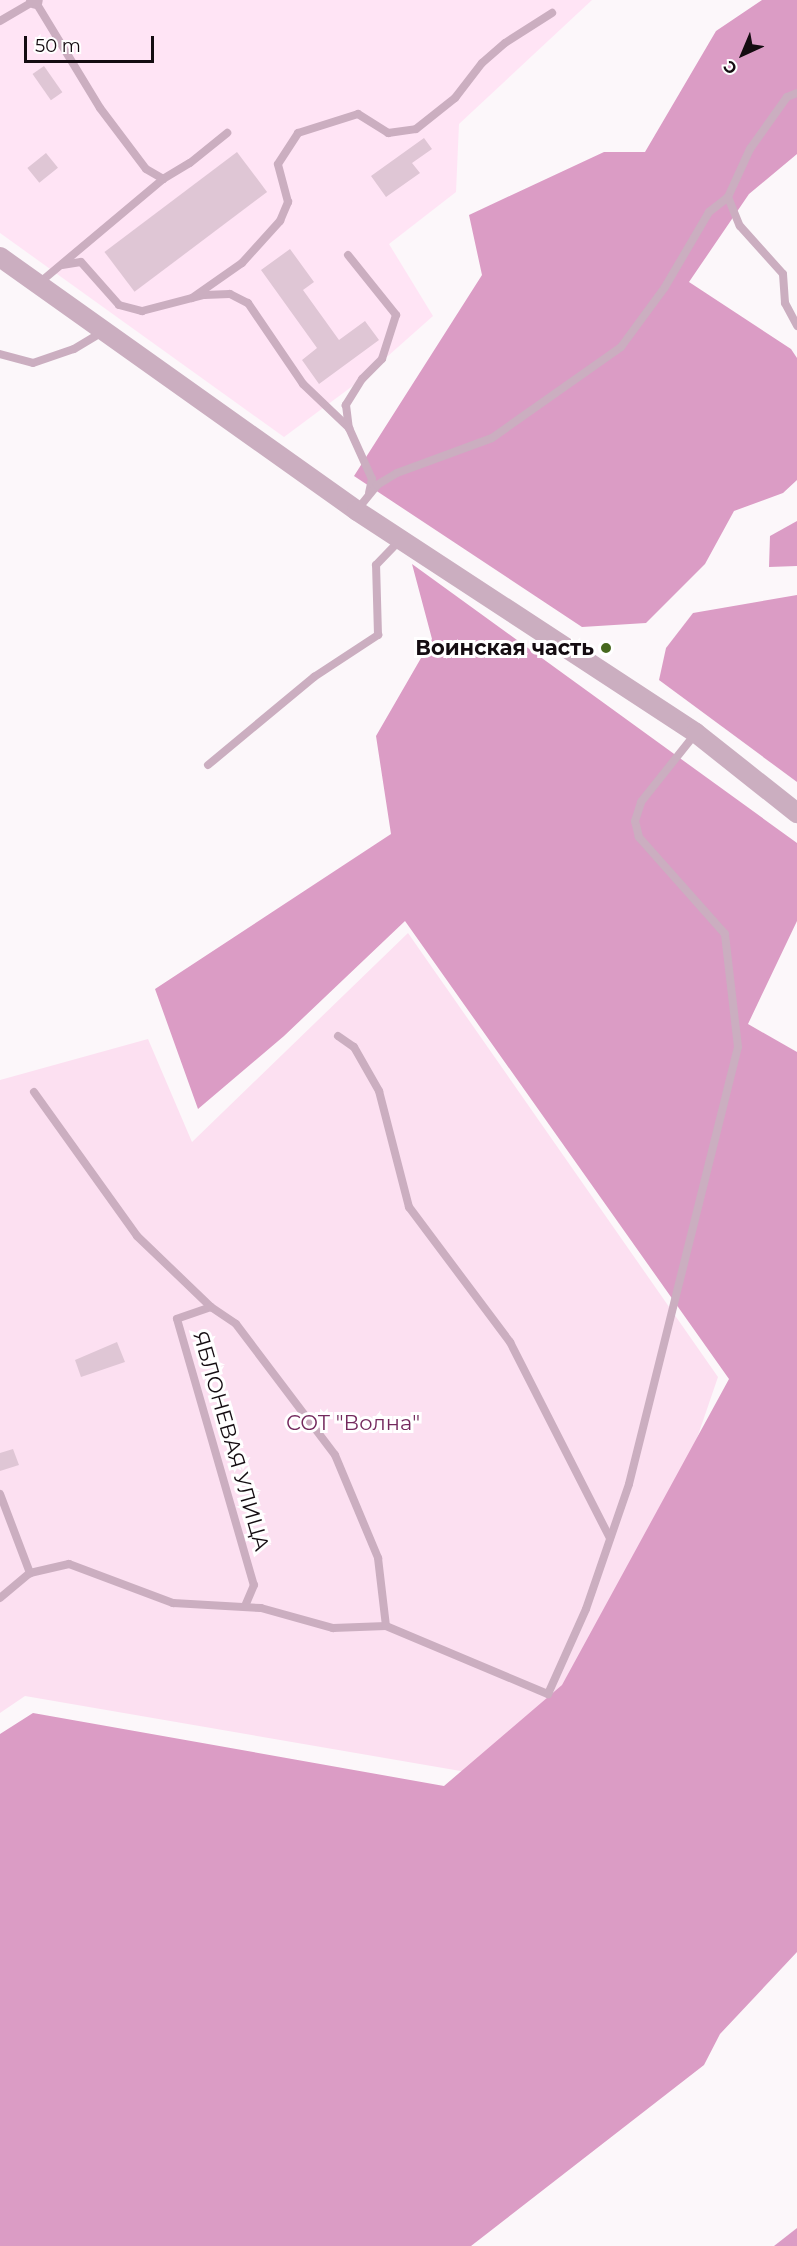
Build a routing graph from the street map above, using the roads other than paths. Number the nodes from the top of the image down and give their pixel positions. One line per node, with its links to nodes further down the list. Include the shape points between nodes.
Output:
1 (35, 0): 3 (lane); 6 (lane, via 100,108 146,169)
2 (552, 13): 12 (lane, via 505,43 482,63 455,98 416,129 388,133 358,114 298,134 278,164 288,202 280,221 242,263)
3 (0, 21)
4 (797, 93): 7 (lane, via 787,97 750,149)
5 (227, 133): 6 (lane)
6 (163, 179): 10 (lane)
7 (728, 197): 13 (lane, via 740,226 783,274 785,303); 17 (lane, via 709,212 665,287 621,347 492,438 397,473)
8 (348, 255): 16 (lane, via 396,315 382,359 362,379 346,405)
9 (0, 257): 11 (street)
10 (62, 265): 11 (lane); 12 (lane, via 81,262 119,305 142,311)
11 (38, 284): 14 (street)
12 (192, 297): 16 (lane, via 230,294 248,303 303,384)
13 (797, 326)
14 (106, 329): 15 (lane, via 74,349 33,363); 18 (street)
15 (0, 354)
16 (349, 428): 17 (lane, via 372,479)
17 (369, 493): 18 (lane)
18 (357, 511): 19 (street)
19 (400, 540): 20 (street); 21 (lane, via 376,565 378,635 314,677)
20 (696, 733): 22 (street); 27 (lane, via 641,802 635,822 639,837 725,934 738,1047 629,1484)
21 (208, 765)
22 (797, 813)
23 (338, 1036): 27 (lane, via 354,1047 379,1091 409,1207 510,1342)
24 (34, 1092): 25 (lane, via 137,1236)
25 (211, 1307): 30 (lane, ЯБЛОНЕВАЯ УЛИЦА, via 177,1319 254,1585); 31 (lane, via 236,1324 335,1455 378,1558)
26 (0, 1494): 28 (lane)
27 (610, 1538): 31 (lane, via 586,1609 548,1694)
28 (30, 1573): 29 (lane); 30 (lane, via 69,1564 173,1603)
29 (0, 1598)
30 (245, 1606): 31 (lane, via 333,1628)
31 (386, 1626)

